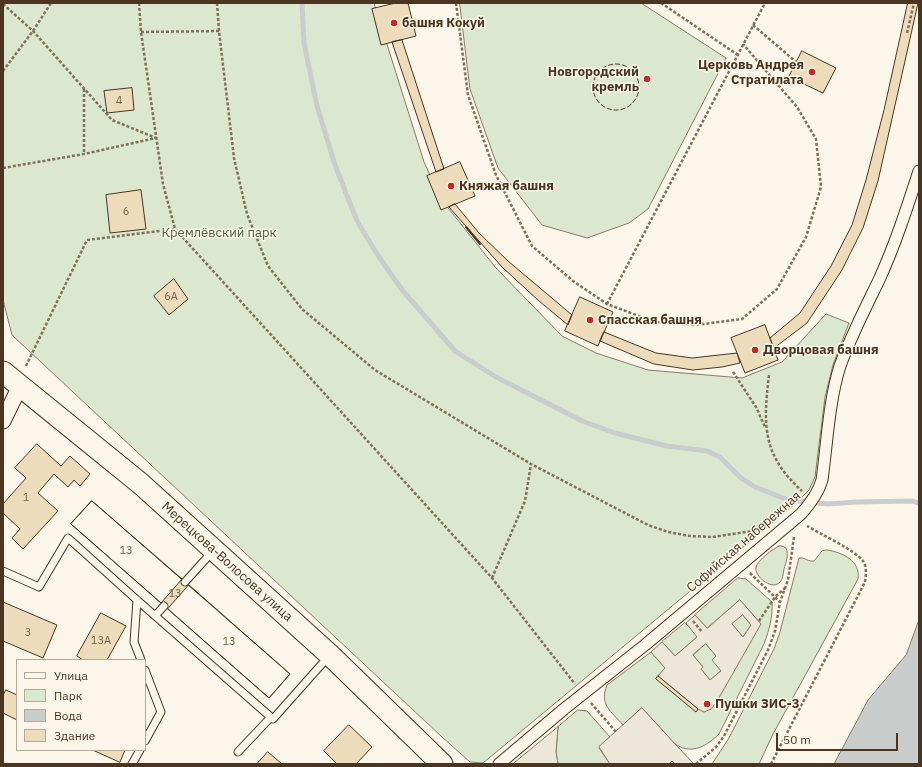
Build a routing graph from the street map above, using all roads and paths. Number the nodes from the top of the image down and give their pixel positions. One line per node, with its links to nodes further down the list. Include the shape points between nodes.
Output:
1 (51, 3): 11 (path)
2 (139, 3): 12 (path)
3 (216, 3): 10 (path)
4 (456, 3): 24 (path, via 468,95 496,175 532,246 573,281)
5 (661, 3): 15 (path)
6 (765, 3): 9 (path)
7 (914, 3): 13 (path)
8 (3, 4): 11 (path)
9 (753, 25): 14 (path); 16 (path)
10 (218, 31): 12 (path); 32 (path, via 234,158 247,214 268,266 302,309 375,370)
11 (33, 32): 17 (path); 18 (path)
12 (140, 32): 19 (path)
13 (907, 33)
14 (743, 44): 15 (path); 24 (path, via 797,107 816,139 821,187 806,237 777,289 742,319 696,325 655,322)
15 (738, 55): 24 (path)
16 (796, 62)
17 (3, 71)
18 (84, 88): 19 (path, via 112,120); 20 (path)
19 (156, 138): 20 (path); 23 (path, via 163,184)
20 (84, 154): 21 (path)
21 (3, 168)
22 (919, 171): 33 (street, Софийская набережная, via 882,272 856,325 840,368 832,400 822,480)
23 (175, 229): 25 (path, via 87,240); 39 (path)
24 (607, 304)
25 (26, 366)
26 (3, 372): 29 (main road, Мерецкова-Волосова улица)
27 (733, 372): 31 (path, via 756,407)
28 (769, 375): 31 (path)
29 (20, 386): 30 (street); 36 (main road, Мерецкова-Волосова улица, via 141,484)
30 (3, 422)
31 (766, 429): 33 (path, via 772,453 780,468)
32 (531, 464): 35 (path, via 668,532 712,537); 39 (path, via 525,501)
33 (813, 500): 34 (street, Софийская набережная)
34 (798, 517): 35 (street, Софийская набережная); 41 (path); 61 (path, via 857,555 864,562 866,573 865,582)
35 (786, 527): 37 (street, Софийская набережная)
36 (214, 550): 40 (lane); 48 (main road, Мерецкова-Волосова улица)
37 (741, 564): 42 (path); 51 (street, Софийская набережная)
38 (3, 571): 43 (lane, via 39,587 68,538)
39 (492, 578): 51 (path)
40 (185, 582)
41 (785, 588): 42 (path); 44 (path)
42 (775, 597): 44 (path); 47 (path)
43 (137, 600): 46 (lane); 49 (lane, via 134,642)
44 (780, 602): 60 (path, via 775,632 768,650 724,736 716,747)
45 (164, 606): 46 (lane)
46 (155, 616): 52 (lane)
47 (759, 621)
48 (330, 655): 52 (lane, via 273,719); 58 (main road, Мерецкова-Волосова улица)
49 (141, 659)
50 (146, 672): 54 (lane, via 162,712)
51 (583, 694): 53 (path); 59 (street, Софийская набережная)
52 (271, 717): 56 (lane)
53 (616, 732)
54 (146, 739)
55 (139, 751): 57 (lane)
56 (238, 752)
57 (132, 764)
58 (442, 764)
59 (499, 764)
60 (696, 764)
61 (771, 764)

